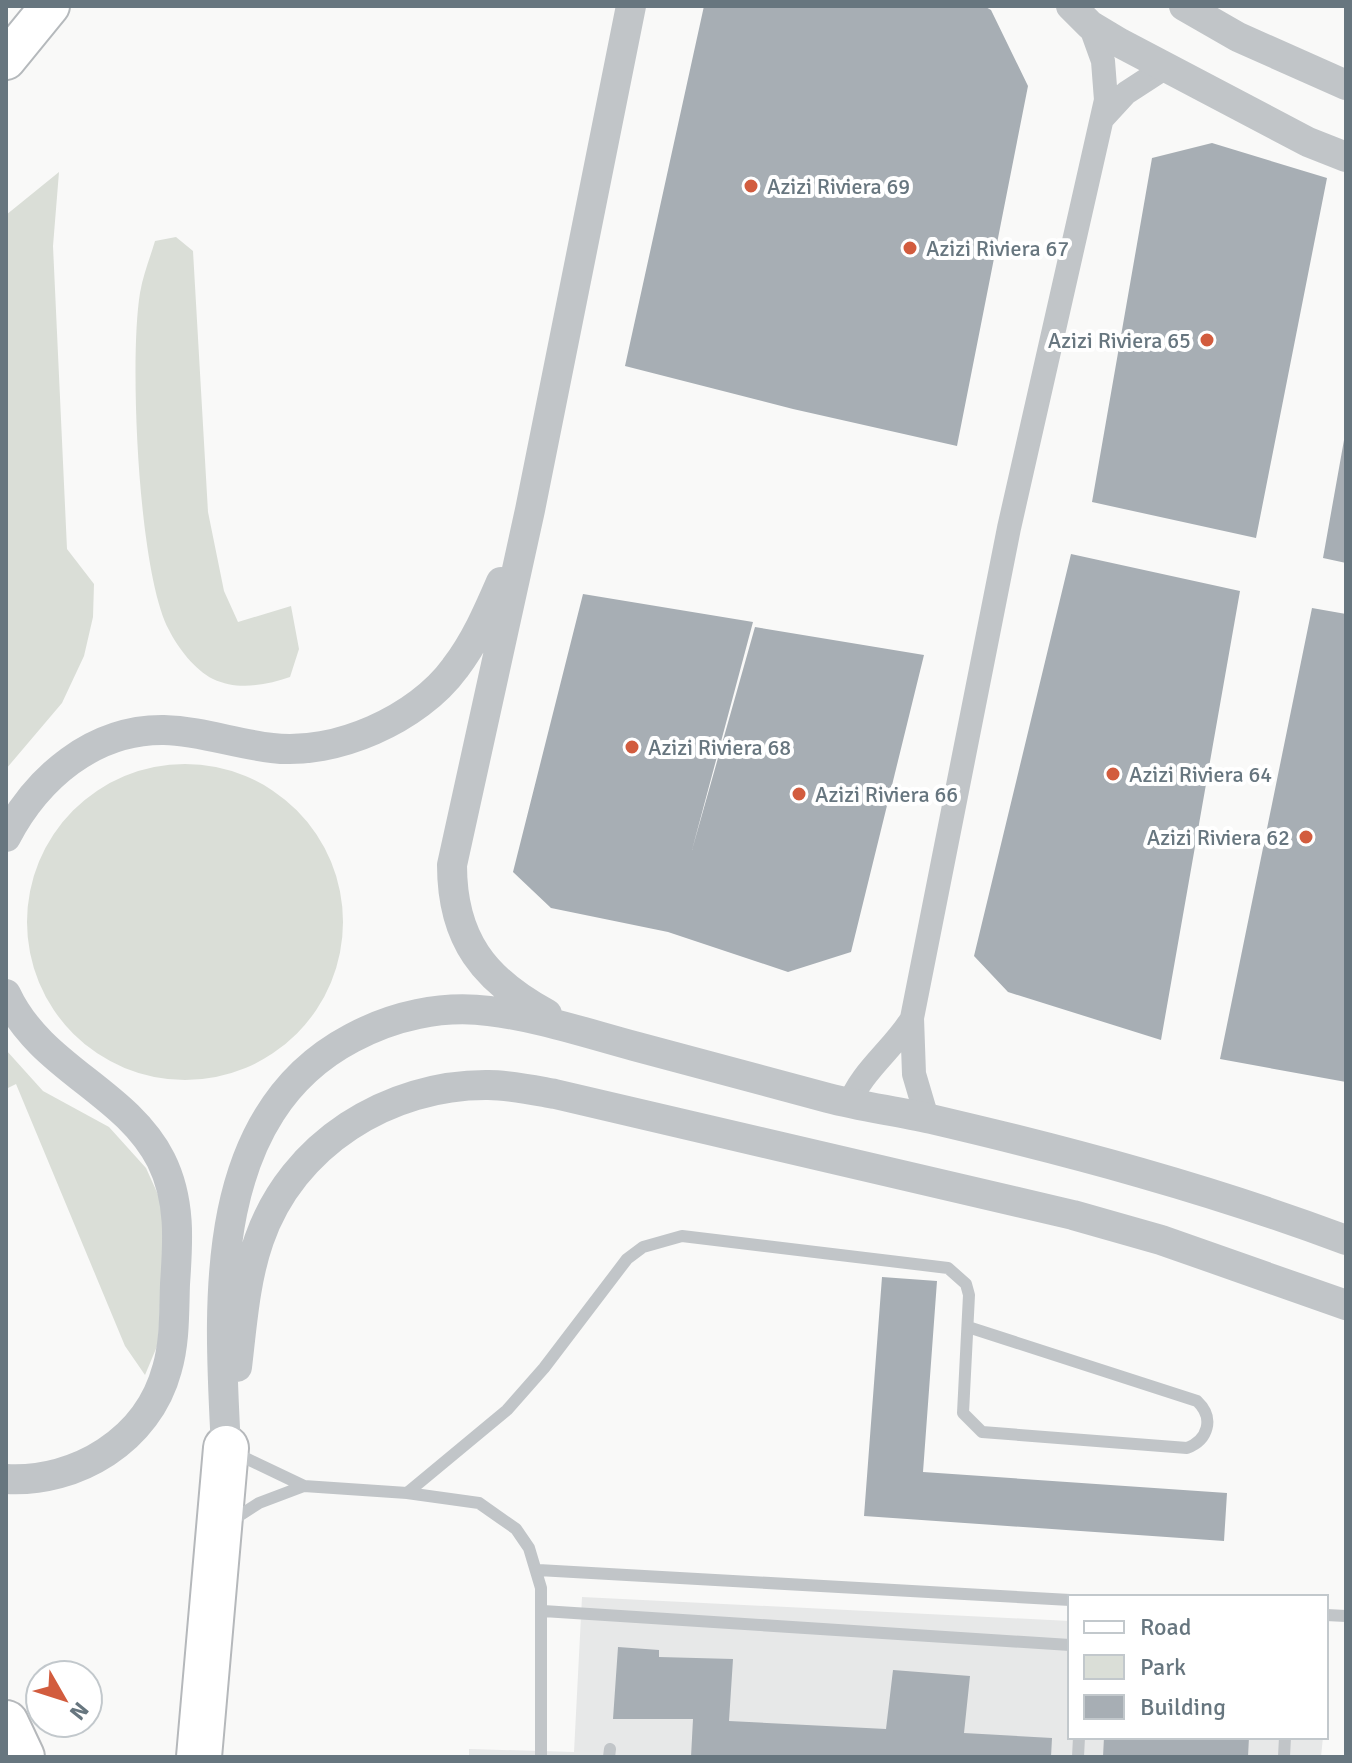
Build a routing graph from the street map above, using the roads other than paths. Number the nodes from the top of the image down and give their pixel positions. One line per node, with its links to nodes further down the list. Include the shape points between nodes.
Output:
1 (47, 6): 5 (main road); 6 (main road)
2 (631, 6): 11 (street)
3 (1184, 6): 8 (street, via 1238,37)
4 (1080, 16): 7 (street); 9 (street, via 1106,80)
5 (6, 43)
6 (6, 60)
7 (1166, 67): 9 (street, via 1126,93); 10 (street)
8 (1346, 85)
9 (1102, 120): 14 (street, via 1009,528)
10 (1346, 157)
11 (530, 510): 12 (street, via 472,643 454,670 407,711 357,736 302,748 274,749 164,730 132,733 78,755 54,772 34,792); 15 (street, via 456,843 452,888 463,933 491,976)
12 (6, 837)
13 (6, 994): 22 (street, via 48,1053 122,1111 150,1142 169,1180 178,1222 172,1345 146,1416 85,1465 46,1478)
14 (912, 1018): 16 (street, via 860,1083); 17 (street, via 914,1074)
15 (577, 1030): 16 (street); 21 (street, via 488,1011 427,1012 354,1037 294,1082 246,1159 228,1231 221,1334)
16 (850, 1104): 17 (street)
17 (927, 1118): 18 (street, via 1207,1191)
18 (1346, 1240)
19 (1346, 1305): 21 (street, via 1073,1215 555,1094 488,1085 452,1088 366,1115 319,1148 283,1191 252,1264)
20 (968, 1327): 20 (lane, via 961,1404 967,1421 982,1432 1187,1448 1206,1432 1207,1415 1197,1401); 24 (lane, via 966,1284 937,1265 682,1236 662,1239 627,1259 507,1410)
21 (226, 1448): 23 (lane); 25 (highway)
22 (6, 1479)
23 (304, 1486): 24 (lane); 25 (lane, via 259,1503)
24 (407, 1493): 26 (lane, via 457,1498 500,1514 516,1529)
25 (219, 1530): 32 (highway)
26 (538, 1570): 27 (lane); 28 (lane)
27 (1068, 1600)
28 (543, 1611): 29 (lane); 33 (lane)
29 (1068, 1645)
30 (6, 1723): 31 (highway)
31 (22, 1757)
32 (199, 1757)
33 (541, 1757)

